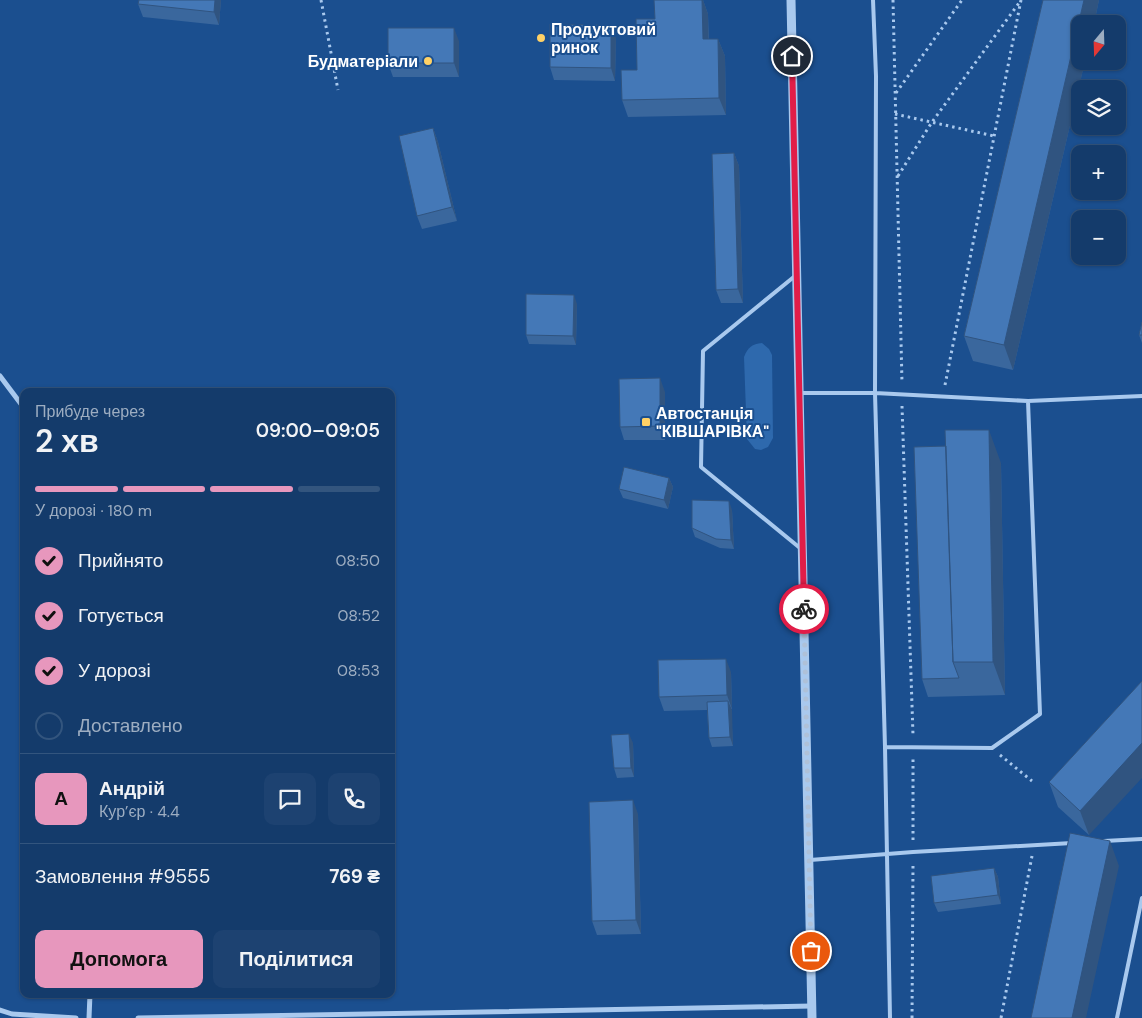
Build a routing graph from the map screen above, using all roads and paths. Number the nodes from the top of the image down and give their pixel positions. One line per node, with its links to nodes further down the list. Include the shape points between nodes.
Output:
1 (321, 0): 7 (path)
2 (791, 0): 13 (street)
3 (873, 0): 16 (lane, via 876,76)
4 (893, 0): 8 (path)
5 (962, 0): 8 (path)
6 (1021, 0): 10 (path); 11 (path)
7 (338, 90)
8 (895, 94): 9 (path)
9 (895, 114): 10 (path); 12 (path)
10 (932, 122): 11 (path); 12 (path)
11 (994, 136): 18 (path)
12 (897, 178): 17 (path)
13 (797, 274): 15 (street); 22 (lane, via 703,351 701,467)
14 (0, 376): 21 (street)
15 (799, 393): 16 (lane); 22 (street)
16 (875, 393): 17 (lane); 23 (lane)
17 (902, 395): 18 (lane); 24 (path)
18 (943, 396): 20 (lane)
19 (1142, 396): 20 (lane)
20 (1028, 401): 25 (lane, via 1040,714)
21 (20, 403)
22 (803, 550): 33 (street)
23 (885, 747): 24 (lane); 32 (lane)
24 (913, 747): 25 (lane); 31 (path)
25 (992, 748): 26 (path)
26 (1032, 781)
27 (1142, 839): 28 (lane)
28 (1103, 841)
29 (1073, 843): 30 (lane)
30 (1034, 845): 31 (lane); 44 (path)
31 (913, 852): 32 (lane); 43 (path)
32 (887, 854): 33 (lane); 42 (lane)
33 (810, 860): 36 (street)
34 (1142, 898): 45 (lane)
35 (90, 998): 39 (street)
36 (812, 1006): 40 (street); 41 (street)
37 (0, 1010): 38 (street, via 12,1014)
38 (76, 1018)
39 (89, 1018)
40 (138, 1018)
41 (812, 1018)
42 (890, 1018)
43 (912, 1018)
44 (1000, 1018)
45 (1117, 1018)

